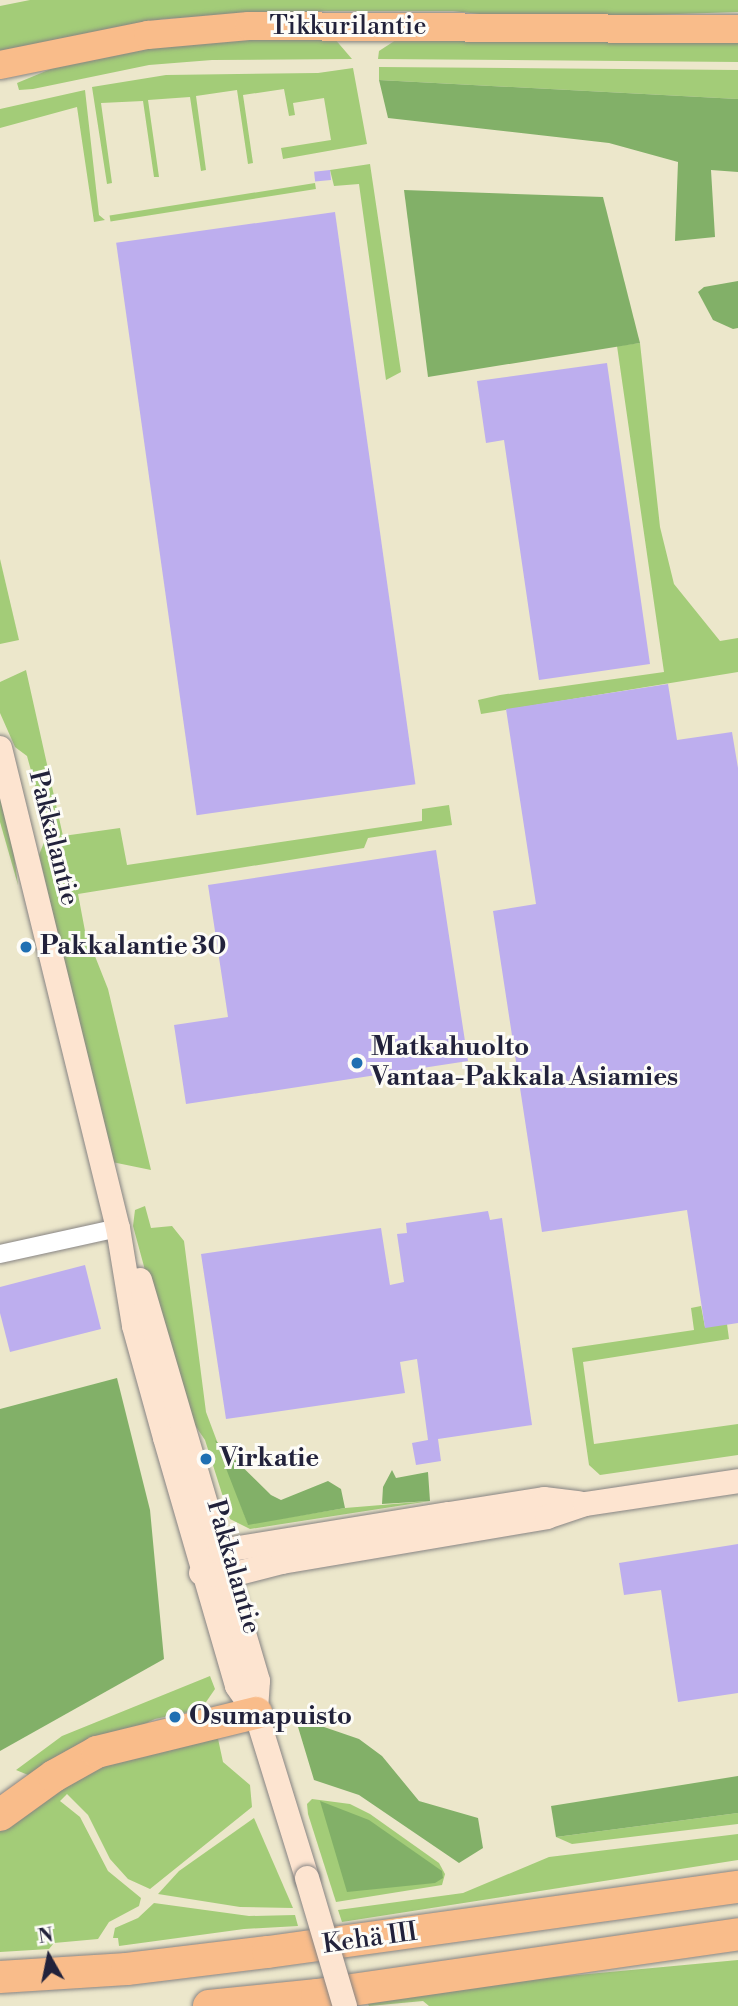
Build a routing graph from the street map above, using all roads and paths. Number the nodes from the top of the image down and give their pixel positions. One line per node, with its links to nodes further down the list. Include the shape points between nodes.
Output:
1 (738, 22): 2 (main road, Tikkurilantie)
2 (700, 29): 3 (main road, Tikkurilantie); 4 (main road, Tikkurilantie, via 238,27 148,35)
3 (738, 29)
4 (0, 65)
5 (0, 748): 6 (main road, Pakkalantie)
6 (118, 1228): 7 (street); 10 (main road, Pakkalantie, via 136,1265); 11 (main road, Pakkalantie, via 134,1326)
7 (0, 1254)
8 (738, 1481): 9 (main road)
9 (585, 1504): 10 (main road, via 544,1499); 12 (main road, via 547,1517 282,1562)
10 (220, 1552): 11 (main road); 12 (main road, Pakkalantie)
11 (201, 1573): 12 (main road); 13 (main road, Pakkalantie, via 237,1686)
12 (227, 1576): 13 (main road, Pakkalantie, via 258,1681)
13 (256, 1713): 14 (highway, via 97,1752); 19 (main road, Pakkalantie, bridge)
14 (0, 1815)
15 (738, 1887): 17 (highway, Kehä III, via 230,1957)
16 (738, 1934): 18 (highway, Kehä III, via 317,1995)
17 (0, 1977)
18 (209, 2006)
19 (345, 2006)

